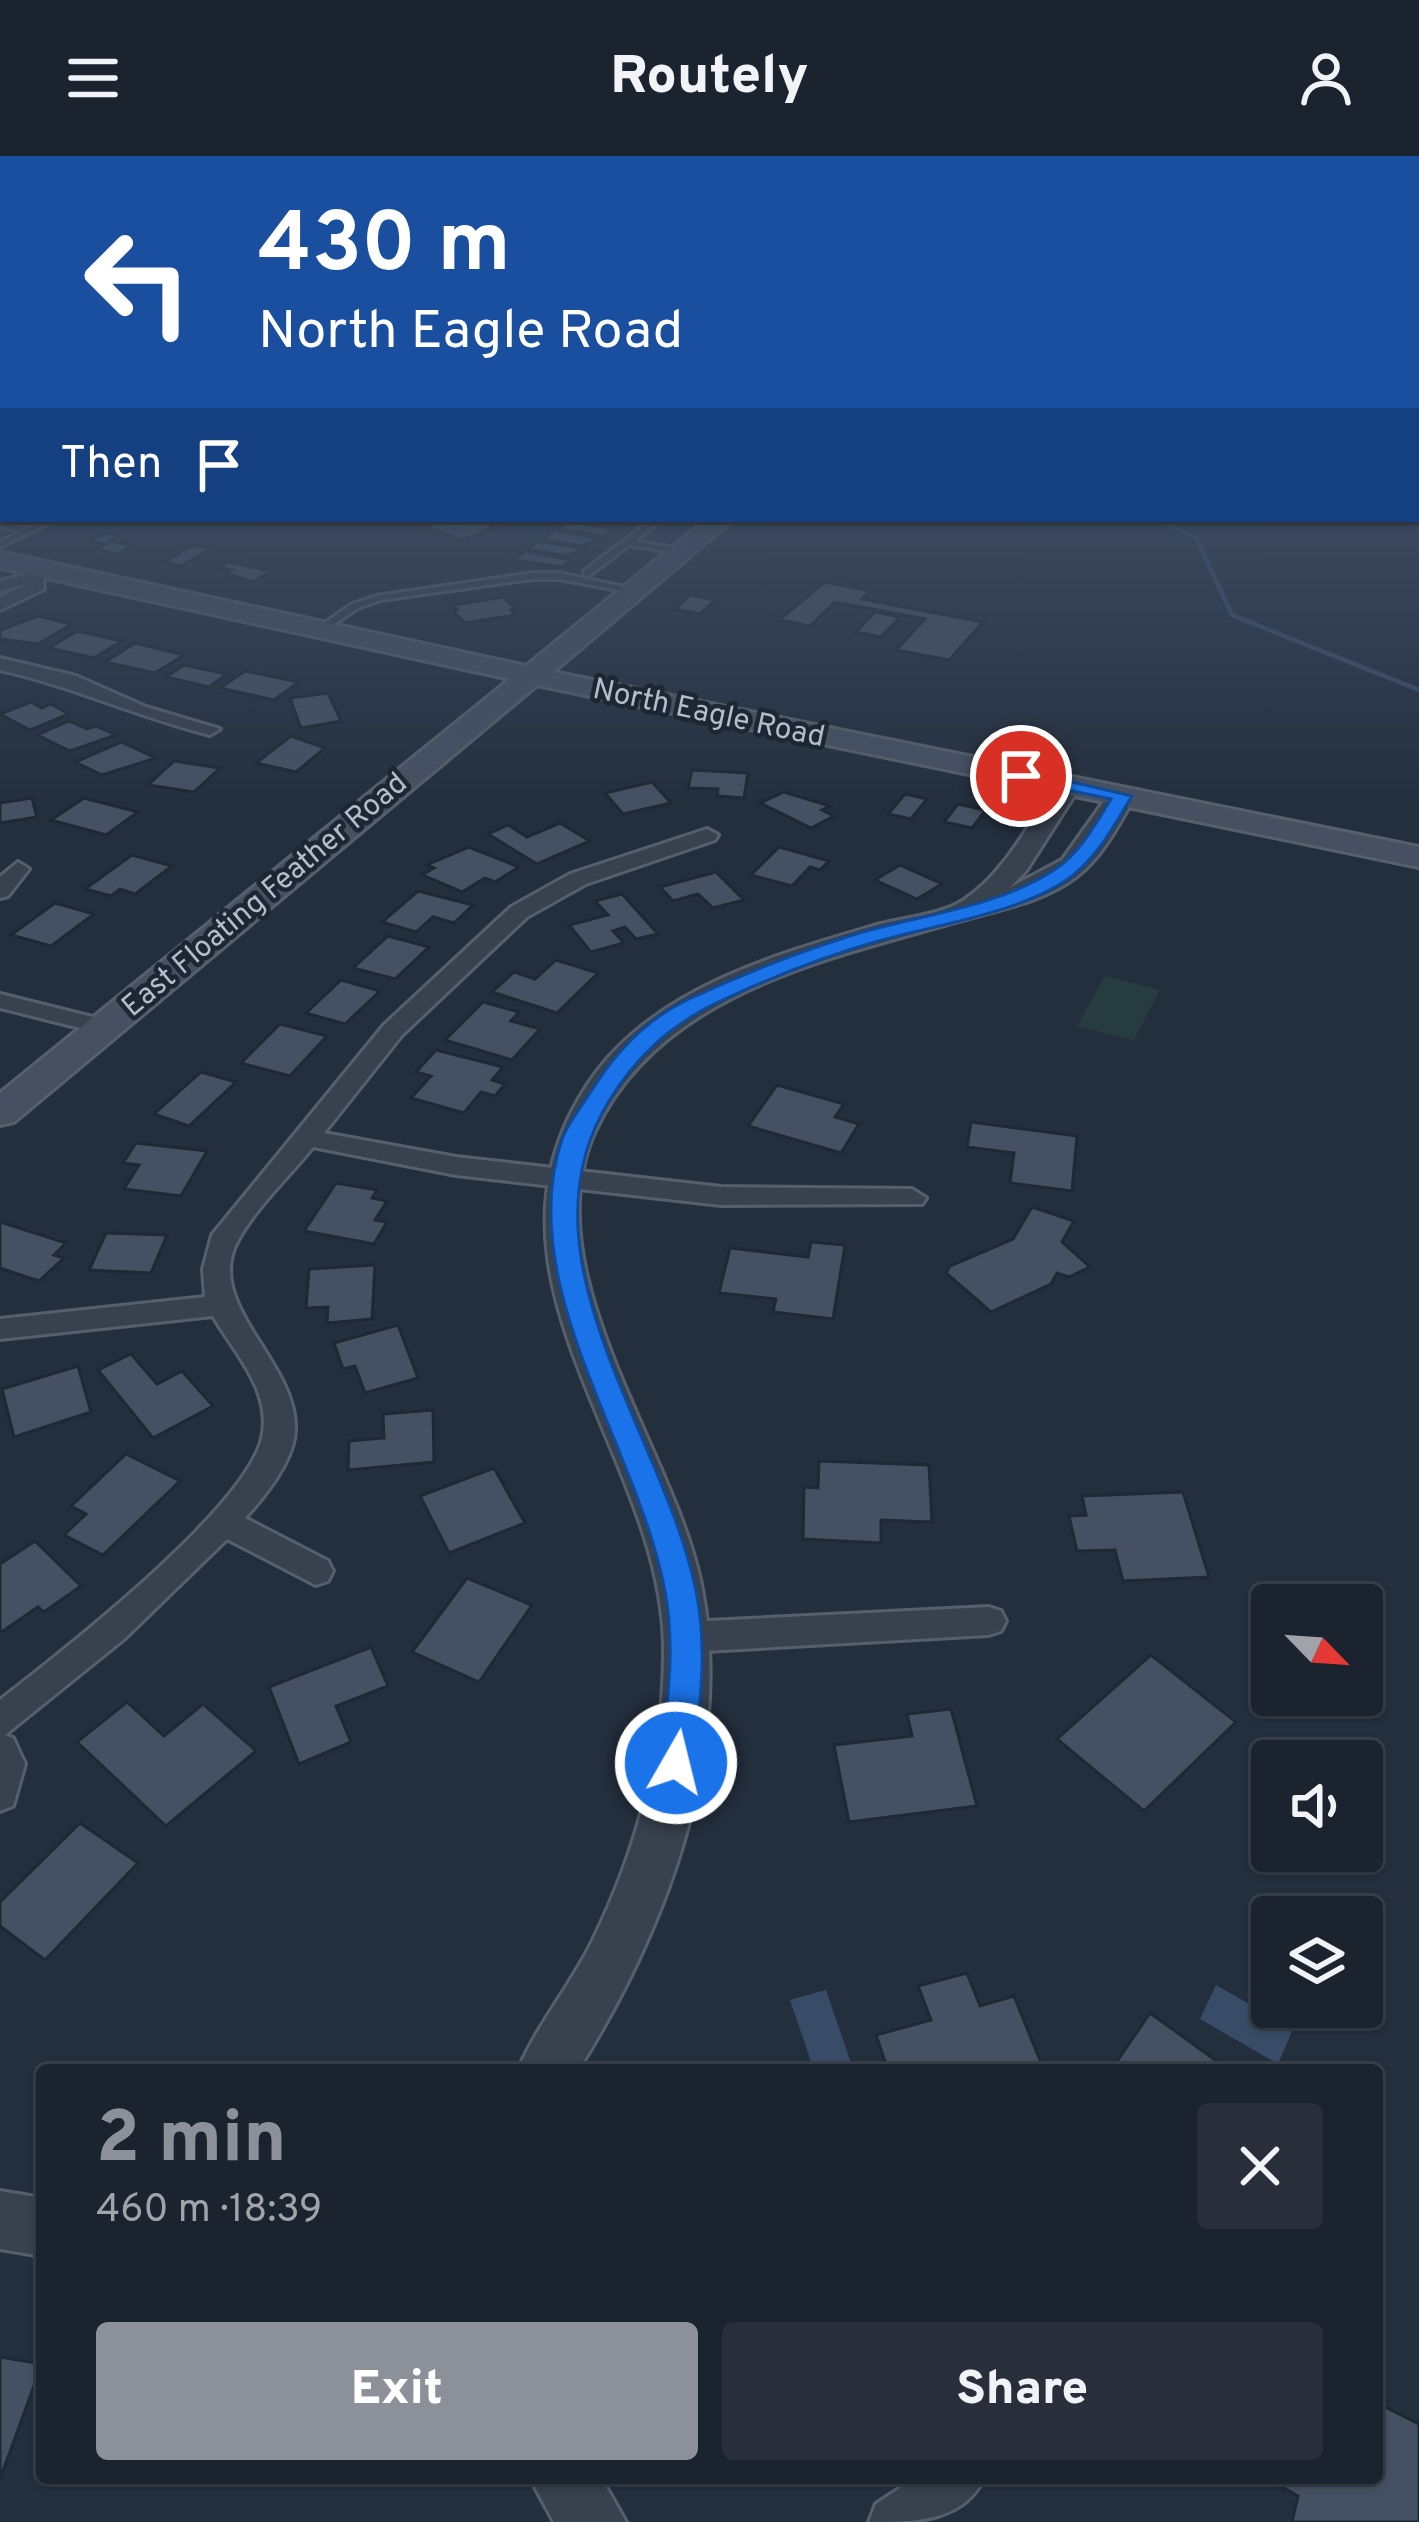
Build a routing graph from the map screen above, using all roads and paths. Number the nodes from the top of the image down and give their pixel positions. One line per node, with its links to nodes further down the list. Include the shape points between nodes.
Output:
1 (38, 583): 7 (street)
2 (88, 583): 8 (main road, North Eagle Road)
3 (481, 583): 8 (lane, via 380,598)
4 (599, 583): 6 (lane)
5 (642, 583): 6 (main road, East Floating Feather Road)
6 (634, 590): 10 (main road, East Floating Feather Road)
7 (0, 605)
8 (320, 630): 10 (main road, North Eagle Road)
9 (0, 664): 11 (street)
10 (528, 675): 12 (main road, North Eagle Road); 20 (main road, East Floating Feather Road)
11 (210, 729)
12 (1068, 785): 13 (main road, North Eagle Road); 18 (street, via 1016,865)
13 (1122, 796): 15 (main road, North Eagle Road); 18 (street, via 1090,849 1063,873 1024,894)
14 (706, 836): 22 (street, via 578,879 519,912 393,1030)
15 (1419, 857)
16 (18, 868): 17 (street)
17 (0, 891)
18 (971, 907): 23 (street, via 754,977 685,1010 625,1056 585,1115)
19 (0, 1001): 20 (street)
20 (104, 1027): 21 (main road, East Floating Feather Road)
21 (0, 1113)
22 (308, 1138): 23 (street); 25 (street, via 222,1242 213,1275)
23 (564, 1178): 24 (street, via 721,1196); 30 (street, via 567,1272 666,1534)
24 (912, 1198)
25 (222, 1305): 26 (street); 27 (street, via 271,1385 280,1434 257,1485)
26 (0, 1329)
27 (222, 1521): 28 (street); 31 (street, via 77,1662)
28 (316, 1571)
29 (989, 1621): 30 (street)
30 (688, 1636): 34 (street, via 683,1732 661,1831 588,2006)
31 (0, 1721)
32 (0, 1749): 33 (street)
33 (0, 1794)
34 (551, 2064)
35 (0, 2221): 36 (street)
36 (36, 2226)
37 (566, 2484): 39 (street)
38 (950, 2484): 40 (street)
39 (593, 2522)
40 (894, 2522)

